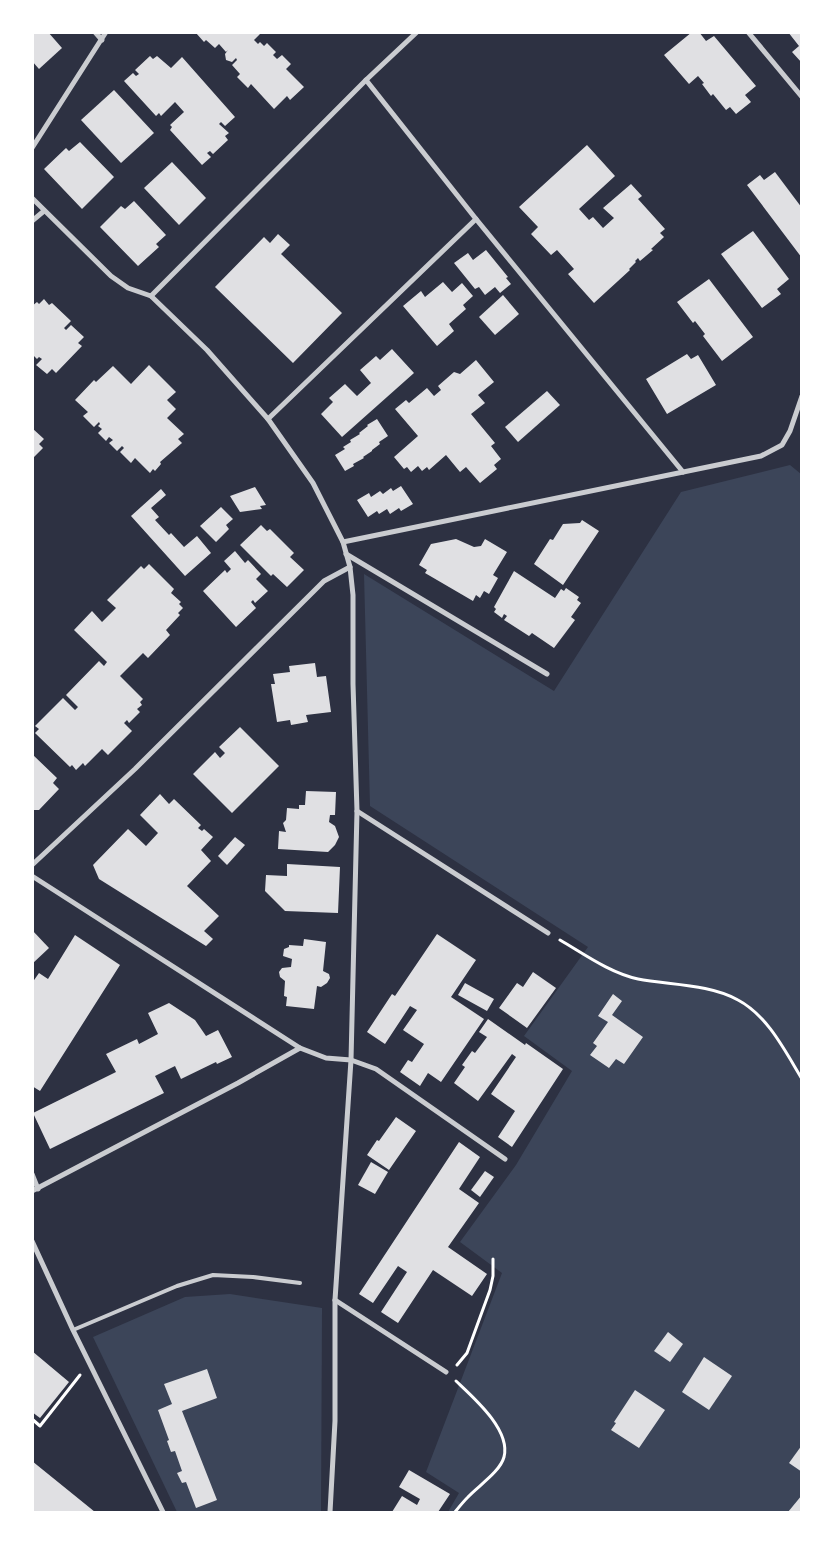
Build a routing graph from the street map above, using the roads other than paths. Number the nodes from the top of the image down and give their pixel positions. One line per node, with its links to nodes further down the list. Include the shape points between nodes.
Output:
1 (95, 32): 5 (street)
2 (106, 32): 5 (street)
3 (418, 32): 6 (street)
4 (748, 32): 7 (street)
5 (102, 40): 8 (street)
6 (366, 80): 11 (street); 13 (street)
7 (802, 97)
8 (32, 148)
9 (32, 198): 10 (street)
10 (44, 210): 12 (street); 13 (street, via 111,276 128,288)
11 (476, 219): 15 (street); 16 (street)
12 (32, 221)
13 (151, 296): 15 (street, via 207,350)
14 (802, 396): 16 (street, via 782,445 761,456)
15 (268, 419): 17 (street, via 313,483)
16 (683, 472): 17 (street)
17 (343, 542): 18 (street)
18 (346, 554): 19 (street); 20 (street)
19 (350, 567): 21 (street, via 354,595); 22 (street, via 324,581 135,769)
20 (547, 674)
21 (357, 812): 24 (street); 26 (street)
22 (32, 865)
23 (32, 876): 25 (street)
24 (548, 933)
25 (300, 1048): 26 (street, via 326,1058); 29 (street)
26 (351, 1060): 27 (street, via 376,1070); 32 (street)
27 (505, 1158)
28 (32, 1174): 29 (street)
29 (35, 1190)
30 (32, 1241): 33 (street)
31 (300, 1283): 33 (lane, via 213,1275 177,1286)
32 (335, 1300): 34 (street); 36 (street, via 335,1421)
33 (73, 1330): 35 (street)
34 (446, 1372)
35 (163, 1512)
36 (330, 1512)

